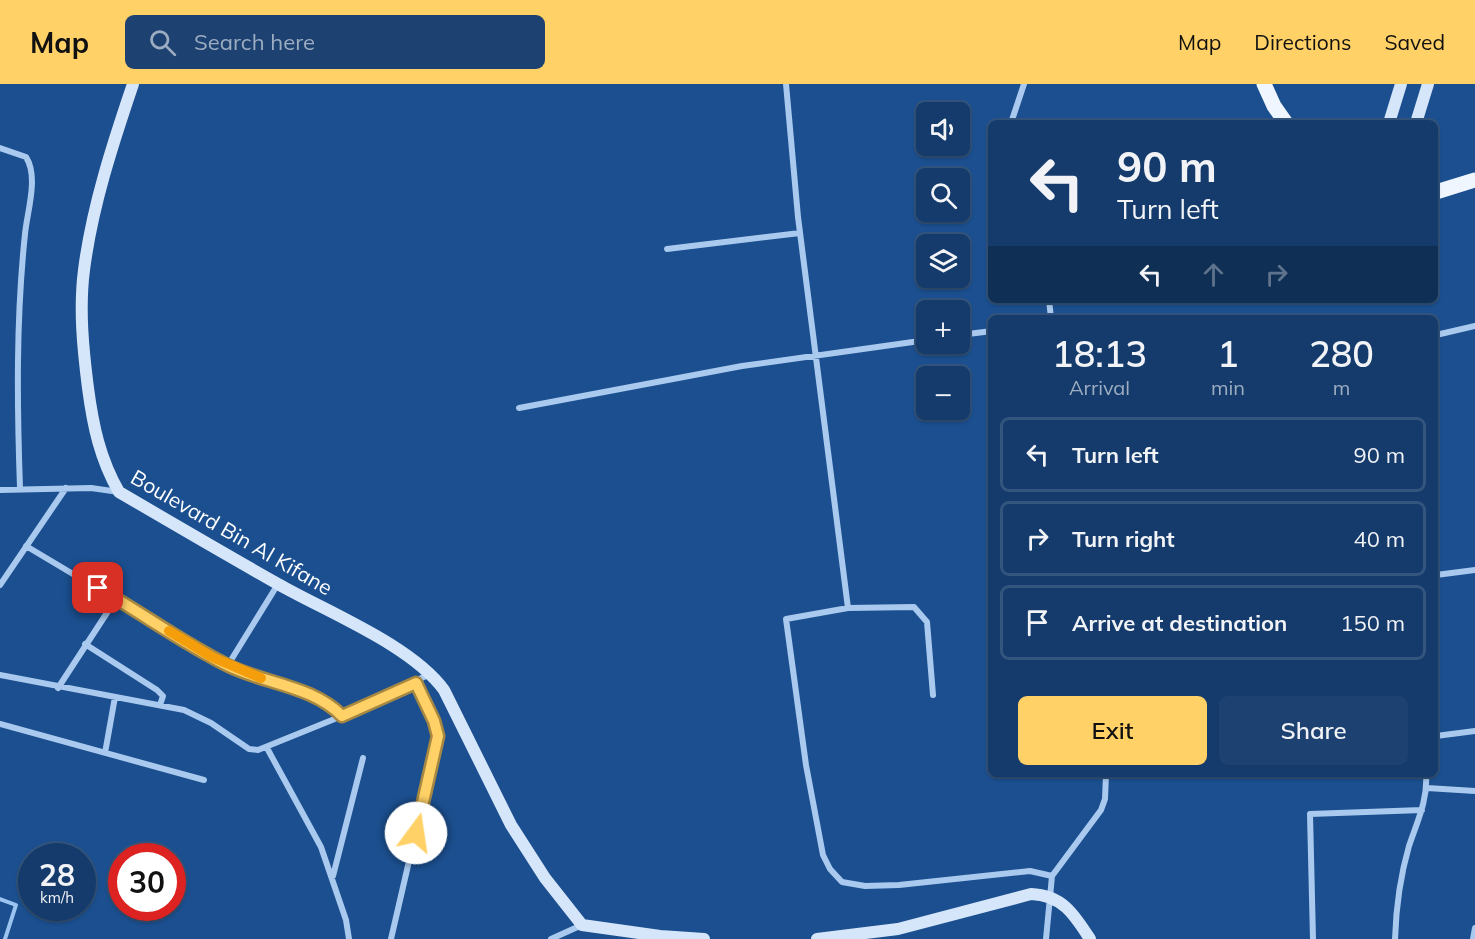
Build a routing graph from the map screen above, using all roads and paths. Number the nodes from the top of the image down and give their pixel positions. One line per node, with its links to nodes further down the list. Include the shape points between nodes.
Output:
1 (133, 84): 26 (street, Boulevard Bin Al Kifane, via 90,231 83,289 83,346 94,431 107,472)
2 (786, 84): 14 (street)
3 (1024, 84): 7 (street)
4 (1264, 84): 8 (main road)
5 (1401, 84): 9 (street)
6 (1428, 84): 10 (street)
7 (1012, 120)
8 (1284, 120)
9 (1390, 120)
10 (1417, 120)
11 (0, 148): 23 (street, via 26,157 32,177 19,290 16,393)
12 (1475, 180): 13 (main road)
13 (1438, 191)
14 (800, 233): 15 (street); 21 (street)
15 (667, 249)
16 (1475, 326): 19 (street)
17 (988, 332): 18 (street)
18 (970, 334)
19 (1438, 335)
20 (916, 342): 21 (street)
21 (816, 357): 22 (street, via 742,366); 33 (street)
22 (519, 408)
23 (20, 488): 24 (street); 25 (street)
24 (66, 488): 26 (street); 27 (street)
25 (0, 490)
26 (119, 492): 30 (street, Boulevard Bin Al Kifane)
27 (26, 546): 31 (street); 32 (street)
28 (1475, 570): 29 (street)
29 (1438, 575)
30 (278, 584): 35 (street); 36 (street, Boulevard Bin Al Kifane, via 372,634)
31 (0, 585)
32 (116, 598): 34 (street); 35 (street)
33 (848, 608): 40 (street, via 910,605 918,611 927,622); 56 (street, via 786,619 806,765 823,855 830,869 842,882 865,886 1009,872)
34 (85, 644): 39 (street); 42 (street, via 157,690 163,696)
35 (228, 665): 43 (street, via 323,699)
36 (430, 674): 38 (street); 59 (street, Boulevard Bin Al Kifane, via 444,690 521,841)
37 (0, 675): 39 (street)
38 (416, 683): 43 (street); 62 (street, via 434,721 437,742)
39 (58, 688): 41 (street)
40 (933, 694)
41 (115, 697): 42 (street); 48 (street)
42 (160, 705): 47 (street, via 184,710 211,723 249,748)
43 (342, 716): 47 (street)
44 (0, 724): 48 (street)
45 (1475, 731): 46 (street)
46 (1438, 736)
47 (267, 748): 57 (street, via 321,847)
48 (105, 753): 52 (street)
49 (363, 758): 57 (street)
50 (1106, 777): 56 (street, via 1101,810)
51 (1426, 777): 53 (street)
52 (204, 780)
53 (1427, 788): 54 (street); 55 (street)
54 (1475, 791)
55 (1422, 810): 68 (street, via 1310,814); 69 (street, via 1396,905)
56 (1052, 876): 58 (street)
57 (332, 878): 61 (street)
58 (1049, 895): 65 (street, via 1015,896 898,929); 66 (street); 67 (street, via 1077,919)
59 (582, 925): 60 (street); 63 (street)
60 (660, 938): 64 (street)
61 (349, 939)
62 (391, 939)
63 (551, 939)
64 (704, 939)
65 (816, 939)
66 (1046, 939)
67 (1090, 939)
68 (1313, 939)
69 (1395, 939)

